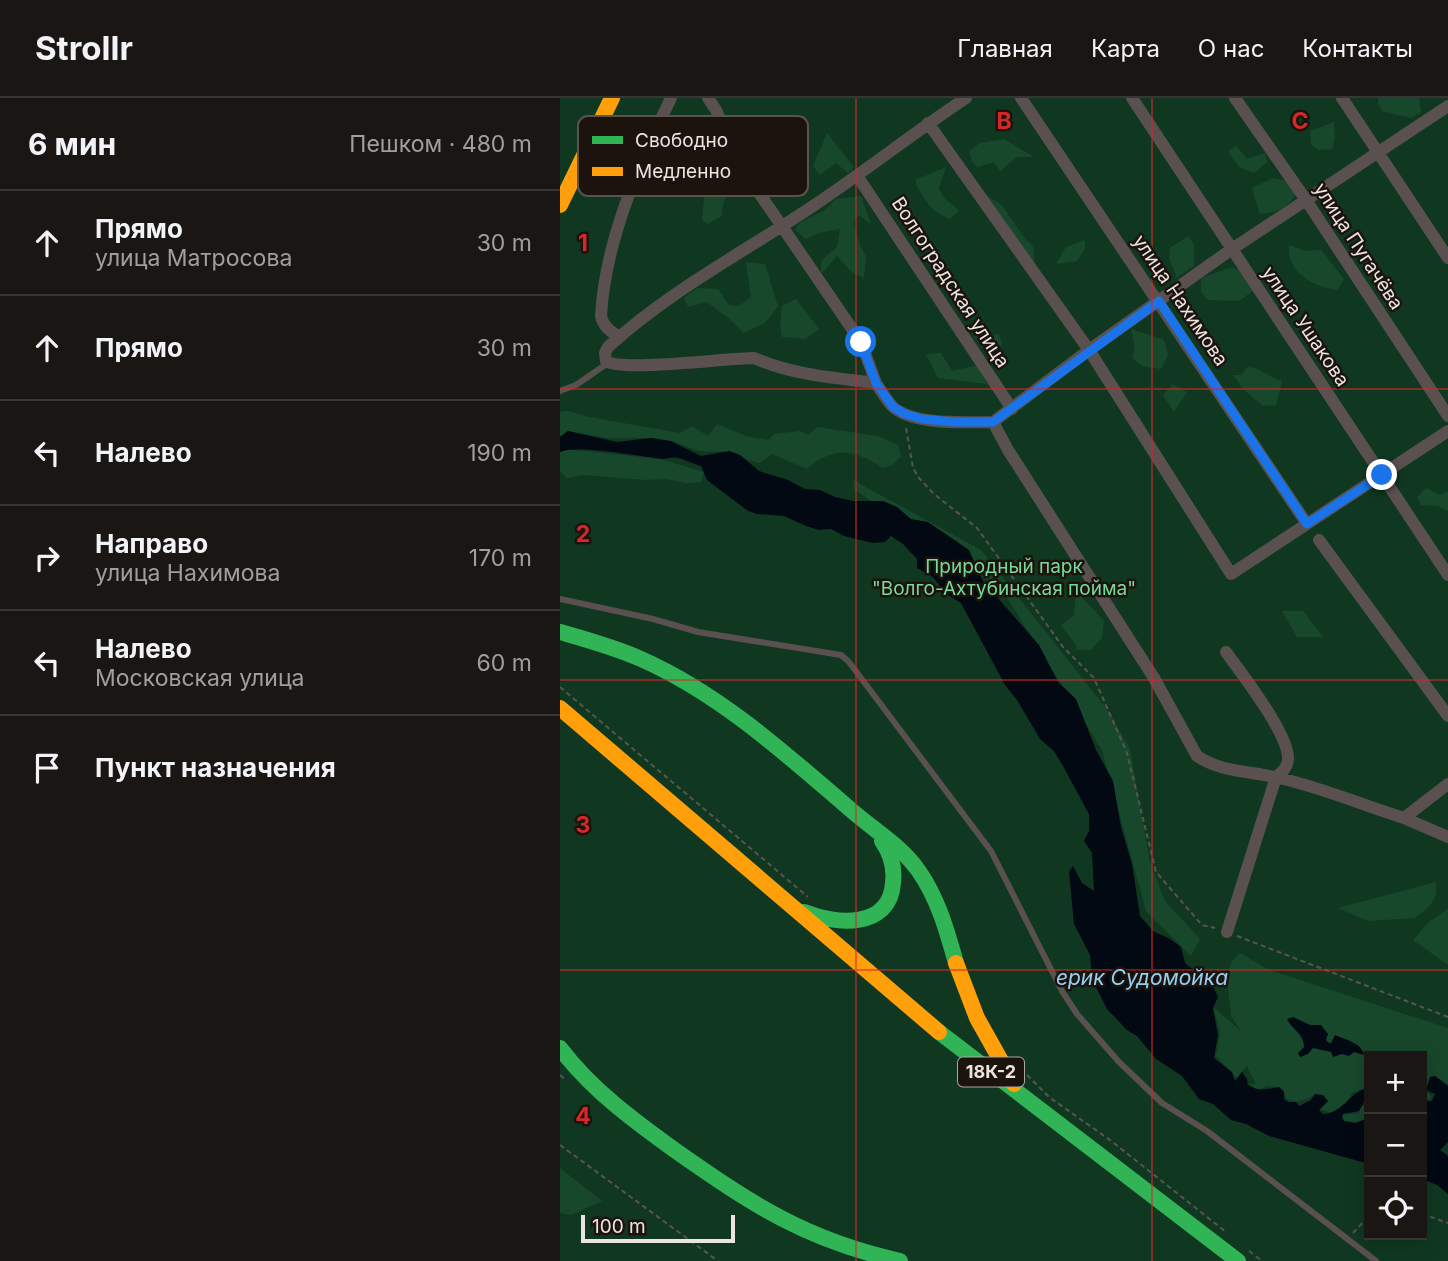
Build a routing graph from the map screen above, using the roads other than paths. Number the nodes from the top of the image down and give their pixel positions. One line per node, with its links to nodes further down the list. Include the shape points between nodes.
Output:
1 (597, 98): 11 (main road)
2 (612, 98): 12 (main road)
3 (671, 98): 13 (street)
4 (708, 98): 14 (street)
5 (966, 98): 15 (street)
6 (1021, 98): 28 (street, улица Нахимова)
7 (1132, 98): 26 (street, улица Ушакова)
8 (1235, 98): 23 (street, улица Пугачёва)
9 (1342, 98): 17 (street)
10 (1448, 106): 17 (street)
11 (589, 116)
12 (603, 116)
13 (663, 116)
14 (719, 116)
15 (928, 123): 20 (street); 30 (street)
16 (578, 139): 19 (main road)
17 (1378, 152): 23 (street); 27 (street)
18 (578, 168): 24 (main road)
19 (560, 177)
20 (858, 177): 25 (street); 34 (street, Волгоградская улица)
21 (632, 196): 29 (street, via 612,254 601,316)
22 (762, 196): 25 (street)
23 (1306, 200): 26 (street); 35 (street, улица Пугачёва)
24 (560, 205)
25 (783, 226): 29 (street, via 683,288); 32 (street, via 861,342)
26 (1232, 249): 28 (street); 38 (street, улица Ушакова)
27 (1448, 258)
28 (1159, 301): 30 (street); 39 (street, улица Нахимова)
29 (619, 337): 31 (street, via 605,353)
30 (1089, 350): 34 (street); 39 (street, via 1231,575)
31 (608, 363): 32 (street, via 754,358 805,374); 33 (lane)
32 (876, 383): 36 (street, via 893,407 905,414 954,422)
33 (560, 391)
34 (1012, 409): 36 (street)
35 (1448, 416)
36 (993, 422): 47 (street, via 1154,678 1197,756 1226,769)
37 (1448, 431): 38 (street)
38 (1382, 475): 39 (street); 41 (street, улица Ушакова)
39 (1307, 524)
40 (1319, 540): 46 (street)
41 (1448, 575)
42 (560, 598): 60 (lane, via 698,632 841,655 991,851 1062,991 1110,1053 1162,1103 1208,1132)
43 (560, 632): 50 (main road, via 609,645 688,683 745,720)
44 (1226, 652): 47 (street, via 1253,687 1284,741 1288,758)
45 (560, 708): 52 (main road, 18К-2)
46 (1448, 716)
47 (1276, 777): 49 (street); 53 (street)
48 (1448, 784): 49 (street)
49 (1404, 818): 51 (street)
50 (867, 824): 52 (main road, via 889,849 894,863 895,882 881,911 856,922 842,922 809,915); 56 (main road, via 891,840 919,871 943,917 982,1032)
51 (1448, 837)
52 (785, 902): 56 (main road, 18К-2)
53 (1227, 932)
54 (560, 1048): 57 (main road)
55 (560, 1069): 57 (main road)
56 (1020, 1094): 58 (main road, 18К-2)
57 (637, 1123): 59 (main road, via 776,1220 841,1246)
58 (1240, 1253)
59 (900, 1261)
60 (1376, 1261)

